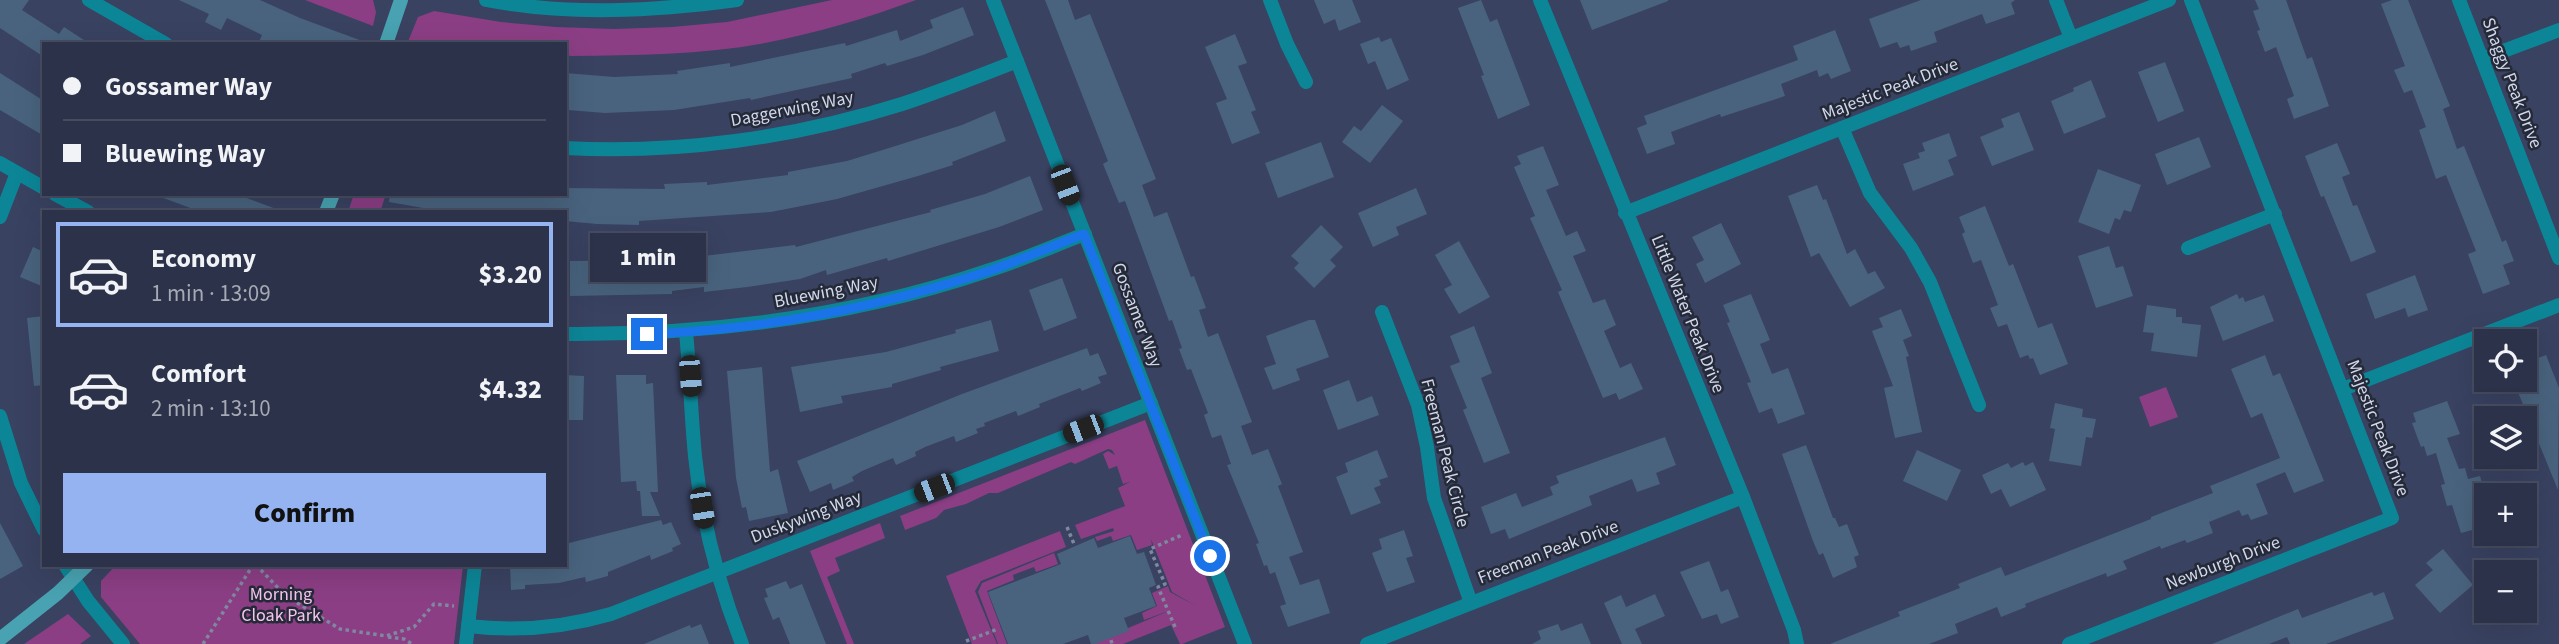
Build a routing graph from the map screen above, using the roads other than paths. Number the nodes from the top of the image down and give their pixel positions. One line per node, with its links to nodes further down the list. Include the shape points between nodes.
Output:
1 (89, 0): 14 (street)
2 (401, 0): 15 (street)
3 (486, 0): 4 (street, via 566,9 632,10)
4 (737, 0)
5 (993, 0): 17 (street, Gossamer Way)
6 (1270, 0): 18 (street)
7 (1540, 0): 26 (street, Little Water Peak Drive)
8 (2056, 0): 13 (street)
9 (2169, 0): 13 (street, Majestic Peak Drive)
10 (2191, 0): 27 (street, Majestic Peak Drive)
11 (2459, 0): 16 (street, Shaggy Peak Drive)
12 (2559, 30): 16 (street)
13 (2071, 38): 19 (street, Majestic Peak Drive)
14 (162, 42)
15 (387, 42)
16 (2482, 60): 31 (street, Shaggy Peak Drive)
17 (1017, 61): 20 (street, Daggerwing Way, via 900,104 778,134 684,146); 29 (street, Gossamer Way)
18 (1306, 82)
19 (1842, 128): 26 (street, Majestic Peak Drive); 38 (street, via 1874,200 1924,271)
20 (567, 148)
21 (0, 163): 22 (street)
22 (17, 173): 23 (street); 28 (street)
23 (42, 187)
24 (59, 196): 25 (street)
25 (84, 210)
26 (1625, 213): 40 (street, Little Water Peak Drive)
27 (2275, 214): 30 (street); 36 (street, Majestic Peak Drive)
28 (0, 217)
29 (1084, 234): 34 (street, Bluewing Way, via 991,270 885,300 757,325); 37 (street, Gossamer Way)
30 (2188, 248)
31 (2559, 258)
32 (2559, 305): 36 (street)
33 (1382, 312): 48 (street, Freeman Peak Circle, via 1418,405 1433,498)
34 (686, 332): 35 (street, Bluewing Way); 46 (street, via 695,456)
35 (567, 334)
36 (2343, 389): 41 (street, Majestic Peak Drive)
37 (1151, 403): 46 (street, Duskywing Way); 54 (street, Gossamer Way)
38 (1979, 405)
39 (0, 416): 42 (street, via 21,483)
40 (1743, 497): 48 (street, Freeman Peak Drive); 56 (street, Little Water Peak Drive)
41 (2392, 517): 57 (street, Newburgh Drive)
42 (42, 526)
43 (66, 567): 47 (street)
44 (85, 567): 47 (street)
45 (475, 567): 49 (street)
46 (717, 573): 49 (street, Duskywing Way, via 579,622 508,630); 53 (street)
47 (73, 579): 50 (street); 51 (street)
48 (1471, 603): 55 (street, Freeman Peak Drive)
49 (468, 626): 52 (street)
50 (0, 639)
51 (123, 644)
52 (466, 644)
53 (742, 644)
54 (1245, 644)
55 (1367, 644)
56 (1797, 644)
57 (2069, 644)

